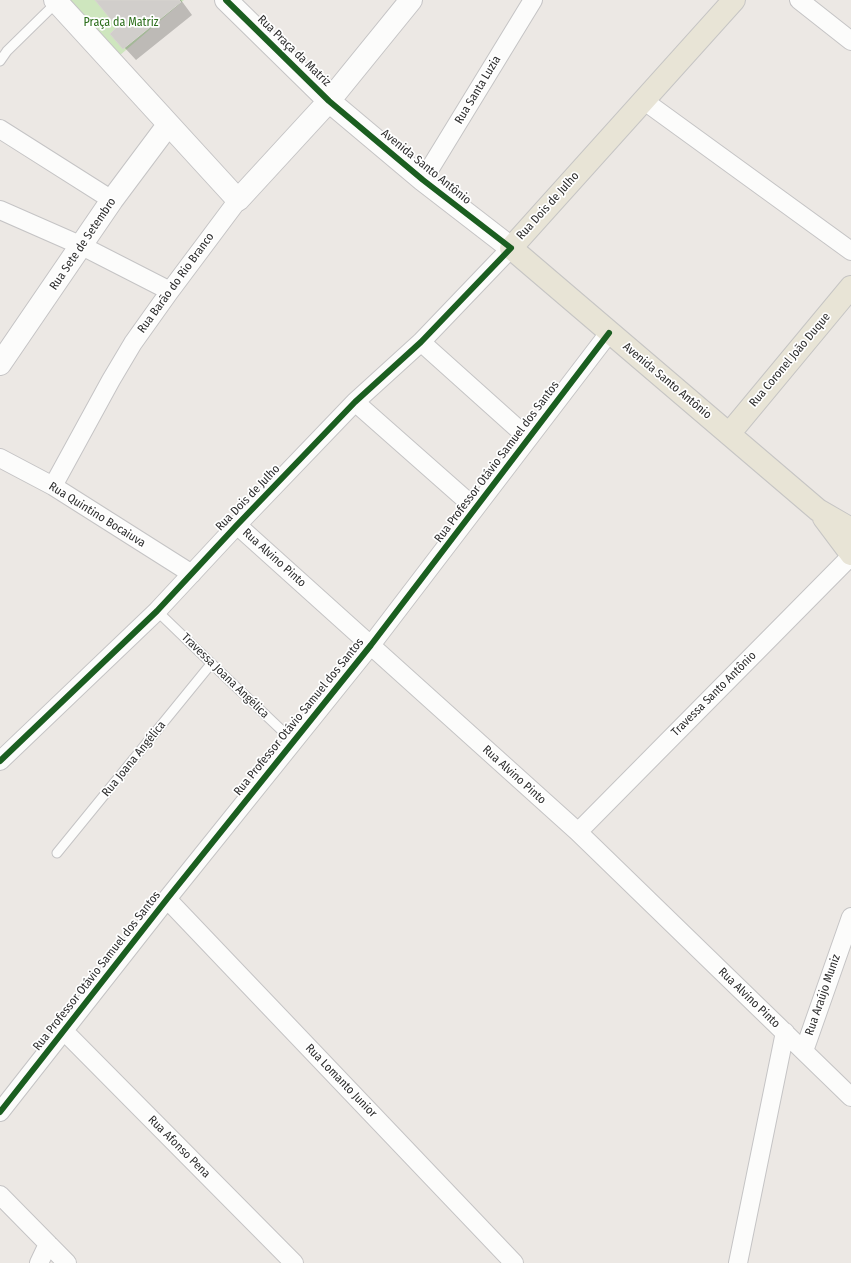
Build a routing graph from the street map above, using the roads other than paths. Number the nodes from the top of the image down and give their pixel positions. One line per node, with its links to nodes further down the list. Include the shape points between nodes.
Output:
1 (226, 0): 10 (street, Rua Praça da Matriz)
2 (411, 0): 10 (street, Rua Barão do Rio Branco)
3 (533, 0): 13 (street, Rua Santa Luzia)
4 (734, 0): 9 (main road, Rua Dois de Julho)
5 (799, 0): 7 (street)
6 (56, 1): 8 (lane, via 6,51); 11 (street)
7 (851, 41)
8 (0, 61)
9 (643, 100): 18 (main road, Rua Dois de Julho); 19 (street)
10 (329, 101): 13 (street, Avenida Santo Antônio); 15 (street, Rua Barão do Rio Branco)
11 (168, 125): 14 (street, Rua Sete de Setembro); 15 (street)
12 (0, 129): 14 (street)
13 (423, 180): 18 (street, Avenida Santo Antônio)
14 (112, 200): 17 (street, Rua Sete de Setembro)
15 (238, 200): 21 (street, Rua Barão do Rio Branco)
16 (0, 210): 17 (street)
17 (82, 246): 21 (street); 24 (street, Rua Sete de Setembro)
18 (511, 248): 22 (main road, Avenida Santo Antônio); 23 (street, Rua Dois de Julho)
19 (851, 252)
20 (851, 287): 26 (main road, Rua Coronel João Duque)
21 (170, 291): 29 (street, Rua Barão do Rio Branco, via 118,367)
22 (609, 333): 26 (main road, Avenida Santo Antônio); 27 (street, Rua Professor Otávio Samuel dos Santos)
23 (421, 342): 25 (street, Rua Dois de Julho); 27 (street)
24 (0, 364)
25 (355, 402): 30 (street); 32 (street, Rua Dois de Julho)
26 (729, 434): 31 (main road, Avenida Santo Antônio)
27 (528, 438): 30 (street, Rua Professor Otávio Samuel dos Santos)
28 (0, 458): 29 (street, Rua Quintino Bocaiuva)
29 (53, 486): 35 (street, Rua Quintino Bocaiuva)
30 (475, 508): 37 (street, Rua Professor Otávio Samuel dos Santos)
31 (818, 510): 33 (main road, Avenida Santo Antônio); 34 (main road, Avenida Santo Antônio)
32 (237, 525): 35 (street, Rua Dois de Julho); 37 (street, Rua Alvino Pinto)
33 (851, 529)
34 (851, 555): 41 (street, Travessa Santo Antônio)
35 (192, 574): 36 (street, Rua Dois de Julho)
36 (158, 611): 38 (lane, Travessa Joana Angélica); 40 (street, Rua Dois de Julho)
37 (371, 644): 39 (street, Rua Professor Otávio Samuel dos Santos); 41 (street, Rua Alvino Pinto)
38 (211, 664): 39 (lane, Travessa Joana Angélica); 42 (lane, Rua Joana Angélica)
39 (293, 741): 43 (street, Rua Professor Otávio Samuel dos Santos)
40 (0, 761)
41 (578, 832): 46 (street, Rua Alvino Pinto)
42 (57, 853)
43 (167, 899): 45 (street, Rua Professor Otávio Samuel dos Santos); 55 (street, Rua Lomanto Junior)
44 (851, 917): 47 (street, Rua Araújo Muniz)
45 (64, 1031): 49 (street, Rua Professor Otávio Samuel dos Santos); 54 (street, Rua Afonso Pena)
46 (785, 1032): 47 (street, Rua Alvino Pinto); 56 (street, Rua Alvino Pinto)
47 (804, 1051): 48 (street, Rua Alvino Pinto)
48 (851, 1097)
49 (0, 1112)
50 (0, 1195): 51 (street)
51 (48, 1244): 52 (street); 53 (street)
52 (38, 1263)
53 (67, 1263)
54 (294, 1263)
55 (514, 1263)
56 (738, 1263)

